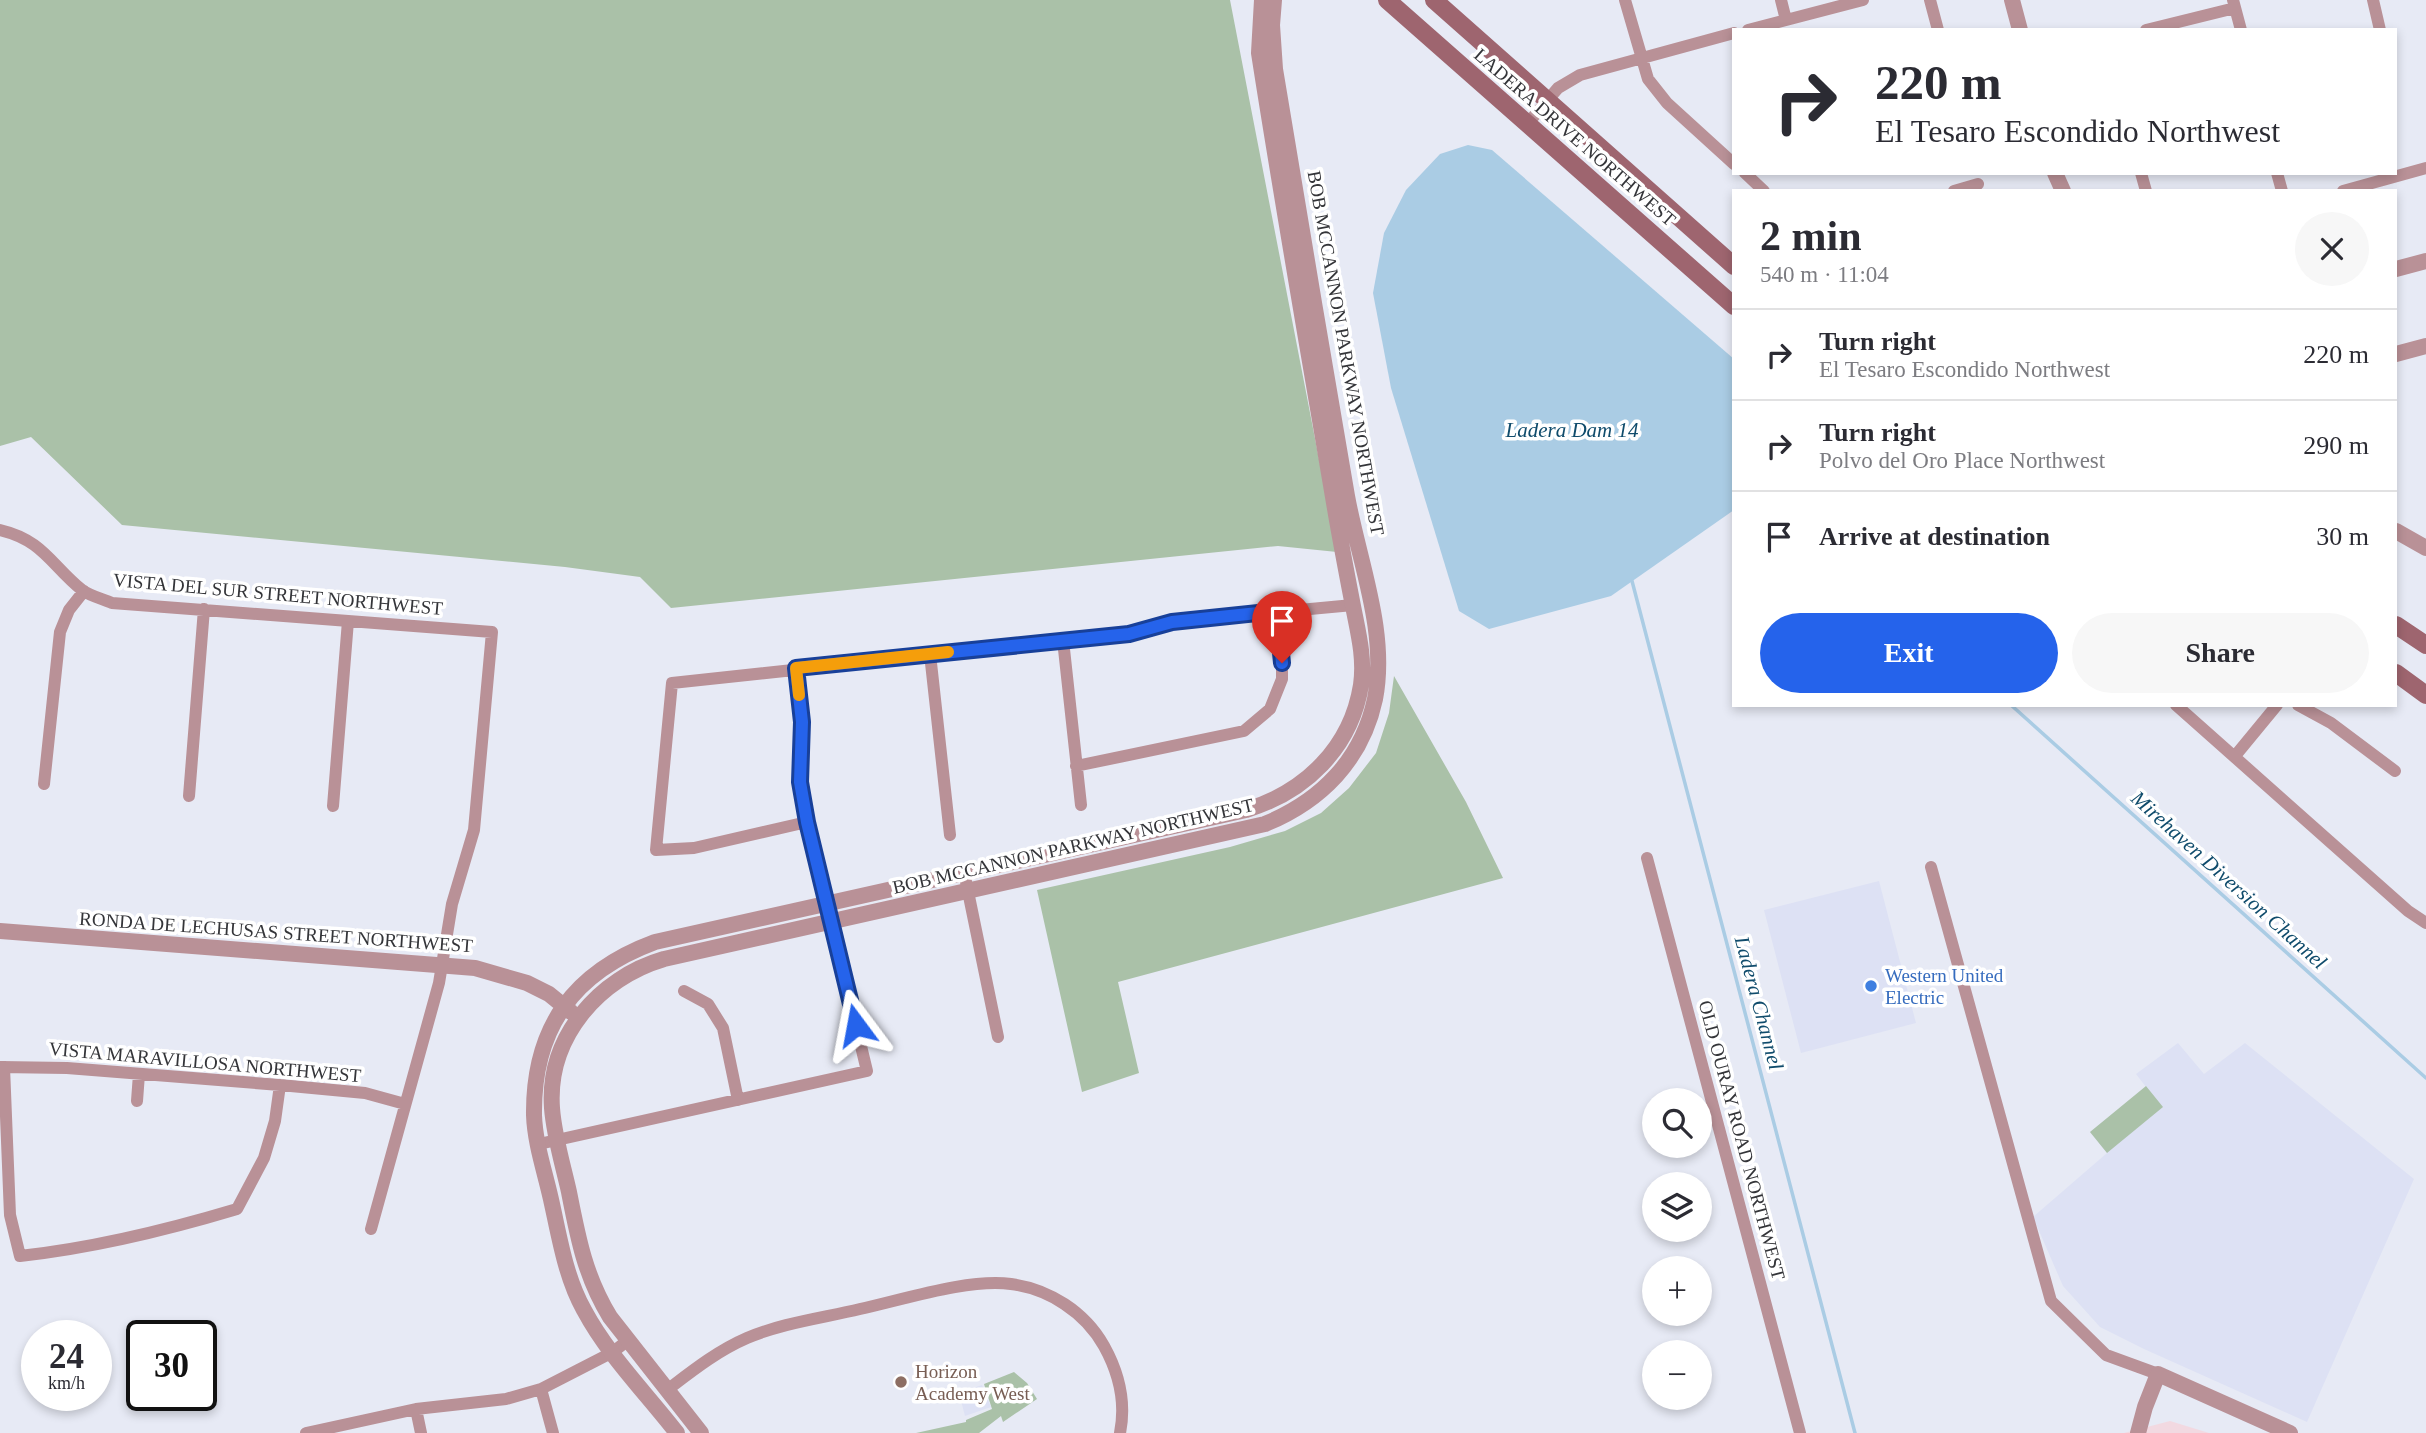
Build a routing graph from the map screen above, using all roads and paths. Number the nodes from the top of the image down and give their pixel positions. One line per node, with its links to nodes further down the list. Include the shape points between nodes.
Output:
1 (1262, 0): 40 (street, BOB MCCANNON PARKWAY NORTHWEST, via 1259,53)
2 (1273, 0): 66 (street, BOB MCCANNON PARKWAY NORTHWEST, via 1275,69 1377,648 1376,686 1368,723 1357,747 1328,786 1286,816 1246,830)
3 (1387, 0): 22 (main road, LADERA DRIVE NORTHWEST)
4 (1434, 0): 21 (main road, LADERA DRIVE NORTHWEST)
5 (1625, 0): 20 (street)
6 (1781, 0): 12 (street)
7 (1863, 0): 12 (street)
8 (1930, 0): 14 (street)
9 (2012, 0): 15 (street)
10 (2373, 0): 18 (street)
11 (2234, 4): 16 (street); 17 (street)
12 (1786, 20): 13 (street)
13 (1756, 28)
14 (1937, 28)
15 (2019, 28)
16 (2153, 28)
17 (2240, 28)
18 (2380, 28)
19 (1732, 34): 20 (street)
20 (1641, 58): 21 (street, via 1580,75); 23 (street, via 1656,91)
21 (1547, 100): 22 (street); 31 (main road, LADERA DRIVE NORTHWEST)
22 (1528, 123): 33 (main road, LADERA DRIVE NORTHWEST)
23 (1732, 162)
24 (2426, 168): 29 (street)
25 (1747, 175): 27 (street)
26 (1978, 183): 28 (street)
27 (1762, 189)
28 (1960, 189)
29 (2350, 189)
30 (2426, 261): 32 (street)
31 (1732, 264)
32 (2397, 269)
33 (1732, 304)
34 (2426, 346): 35 (street)
35 (2397, 354)
36 (0, 530): 39 (street, VISTA DEL SUR STREET NORTHWEST, via 40,547)
37 (2397, 532): 38 (street)
38 (2426, 548)
39 (84, 591): 41 (street, VISTA DEL SUR STREET NORTHWEST, via 112,603); 57 (street, via 60,632)
40 (1353, 605): 42 (street); 65 (street, BOB MCCANNON PARKWAY NORTHWEST, via 1362,653 1361,684 1353,714 1330,756 1293,791 1246,810)
41 (204, 609): 43 (street, VISTA DEL SUR STREET NORTHWEST); 58 (street)
42 (1277, 611): 45 (street); 55 (street, via 1282,679 1270,709 1244,731)
43 (348, 621): 60 (street); 71 (street, VISTA DEL SUR STREET NORTHWEST, via 492,632 474,830 452,904)
44 (2397, 626): 46 (main road)
45 (1063, 640): 47 (street); 55 (street)
46 (2426, 645)
47 (930, 654): 48 (street); 62 (street)
48 (796, 668): 61 (street, via 802,722 800,782); 61 (street, via 672,683 656,850 694,848)
49 (2397, 674): 50 (main road)
50 (2426, 695)
51 (2178, 707): 54 (street)
52 (2275, 707): 54 (street)
53 (2302, 707): 56 (street, via 2332,723)
54 (2235, 756): 69 (street)
55 (1076, 766): 59 (street)
56 (2395, 771)
57 (44, 784)
58 (189, 796)
59 (1081, 805)
60 (333, 806)
61 (807, 822): 67 (street)
62 (950, 835)
63 (1647, 858): 98 (street, OLD OURAY ROAD NORTHWEST)
64 (1931, 867): 87 (street, via 2051,1301 2106,1355)
65 (964, 872): 66 (street); 67 (street, BOB MCCANNON PARKWAY NORTHWEST)
66 (968, 892): 68 (street, BOB MCCANNON PARKWAY NORTHWEST); 75 (street)
67 (828, 903): 68 (street); 73 (street, BOB MCCANNON PARKWAY NORTHWEST, via 655,942 595,974)
68 (832, 921): 74 (street, BOB MCCANNON PARKWAY NORTHWEST, via 643,965 613,983); 79 (street, via 867,1071)
69 (2426, 923)
70 (0, 932): 71 (street, RONDA DE LECHUSAS STREET NORTHWEST)
71 (443, 964): 73 (street, RONDA DE LECHUSAS STREET NORTHWEST, via 510,977); 81 (street)
72 (684, 991): 79 (street, via 708,1004 723,1028)
73 (563, 1006): 74 (street, RONDA DE LECHUSAS STREET NORTHWEST); 83 (street, BOB MCCANNON PARKWAY NORTHWEST, via 537,1072 534,1117)
74 (579, 1017): 82 (street, BOB MCCANNON PARKWAY NORTHWEST, via 557,1063 552,1108)
75 (998, 1037)
76 (2, 1067): 77 (street, VISTA MARAVILLOSA NORTHWEST); 78 (street, via 10,1215 20,1256 57,1252 237,1209 264,1158)
77 (139, 1074): 78 (street, VISTA MARAVILLOSA NORTHWEST); 80 (street)
78 (280, 1085): 81 (street, VISTA MARAVILLOSA NORTHWEST, via 365,1093)
79 (738, 1100): 82 (street)
80 (137, 1101)
81 (405, 1104): 84 (street)
82 (558, 1140): 83 (street); 85 (street, BOB MCCANNON PARKWAY NORTHWEST, via 583,1261 598,1298)
83 (539, 1144): 86 (street, BOB MCCANNON PARKWAY NORTHWEST, via 571,1280 584,1310)
84 (371, 1228)
85 (627, 1341): 86 (street); 89 (street, BOB MCCANNON PARKWAY NORTHWEST)
86 (613, 1352): 88 (street); 90 (street, BOB MCCANNON PARKWAY NORTHWEST)
87 (2158, 1374): 99 (street); 100 (street)
88 (541, 1389): 91 (street, via 506,1399); 94 (street)
89 (667, 1390): 90 (street); 96 (street, BOB MCCANNON PARKWAY NORTHWEST); 97 (street, via 712,1356 762,1332 993,1283 1036,1290 1074,1311 1103,1343 1119,1384)
90 (653, 1402): 95 (street, BOB MCCANNON PARKWAY NORTHWEST)
91 (416, 1409): 92 (street); 93 (street)
92 (306, 1433)
93 (421, 1433)
94 (553, 1433)
95 (677, 1433)
96 (701, 1433)
97 (1120, 1433)
98 (1800, 1433)
99 (2138, 1433)
100 (2290, 1433)

